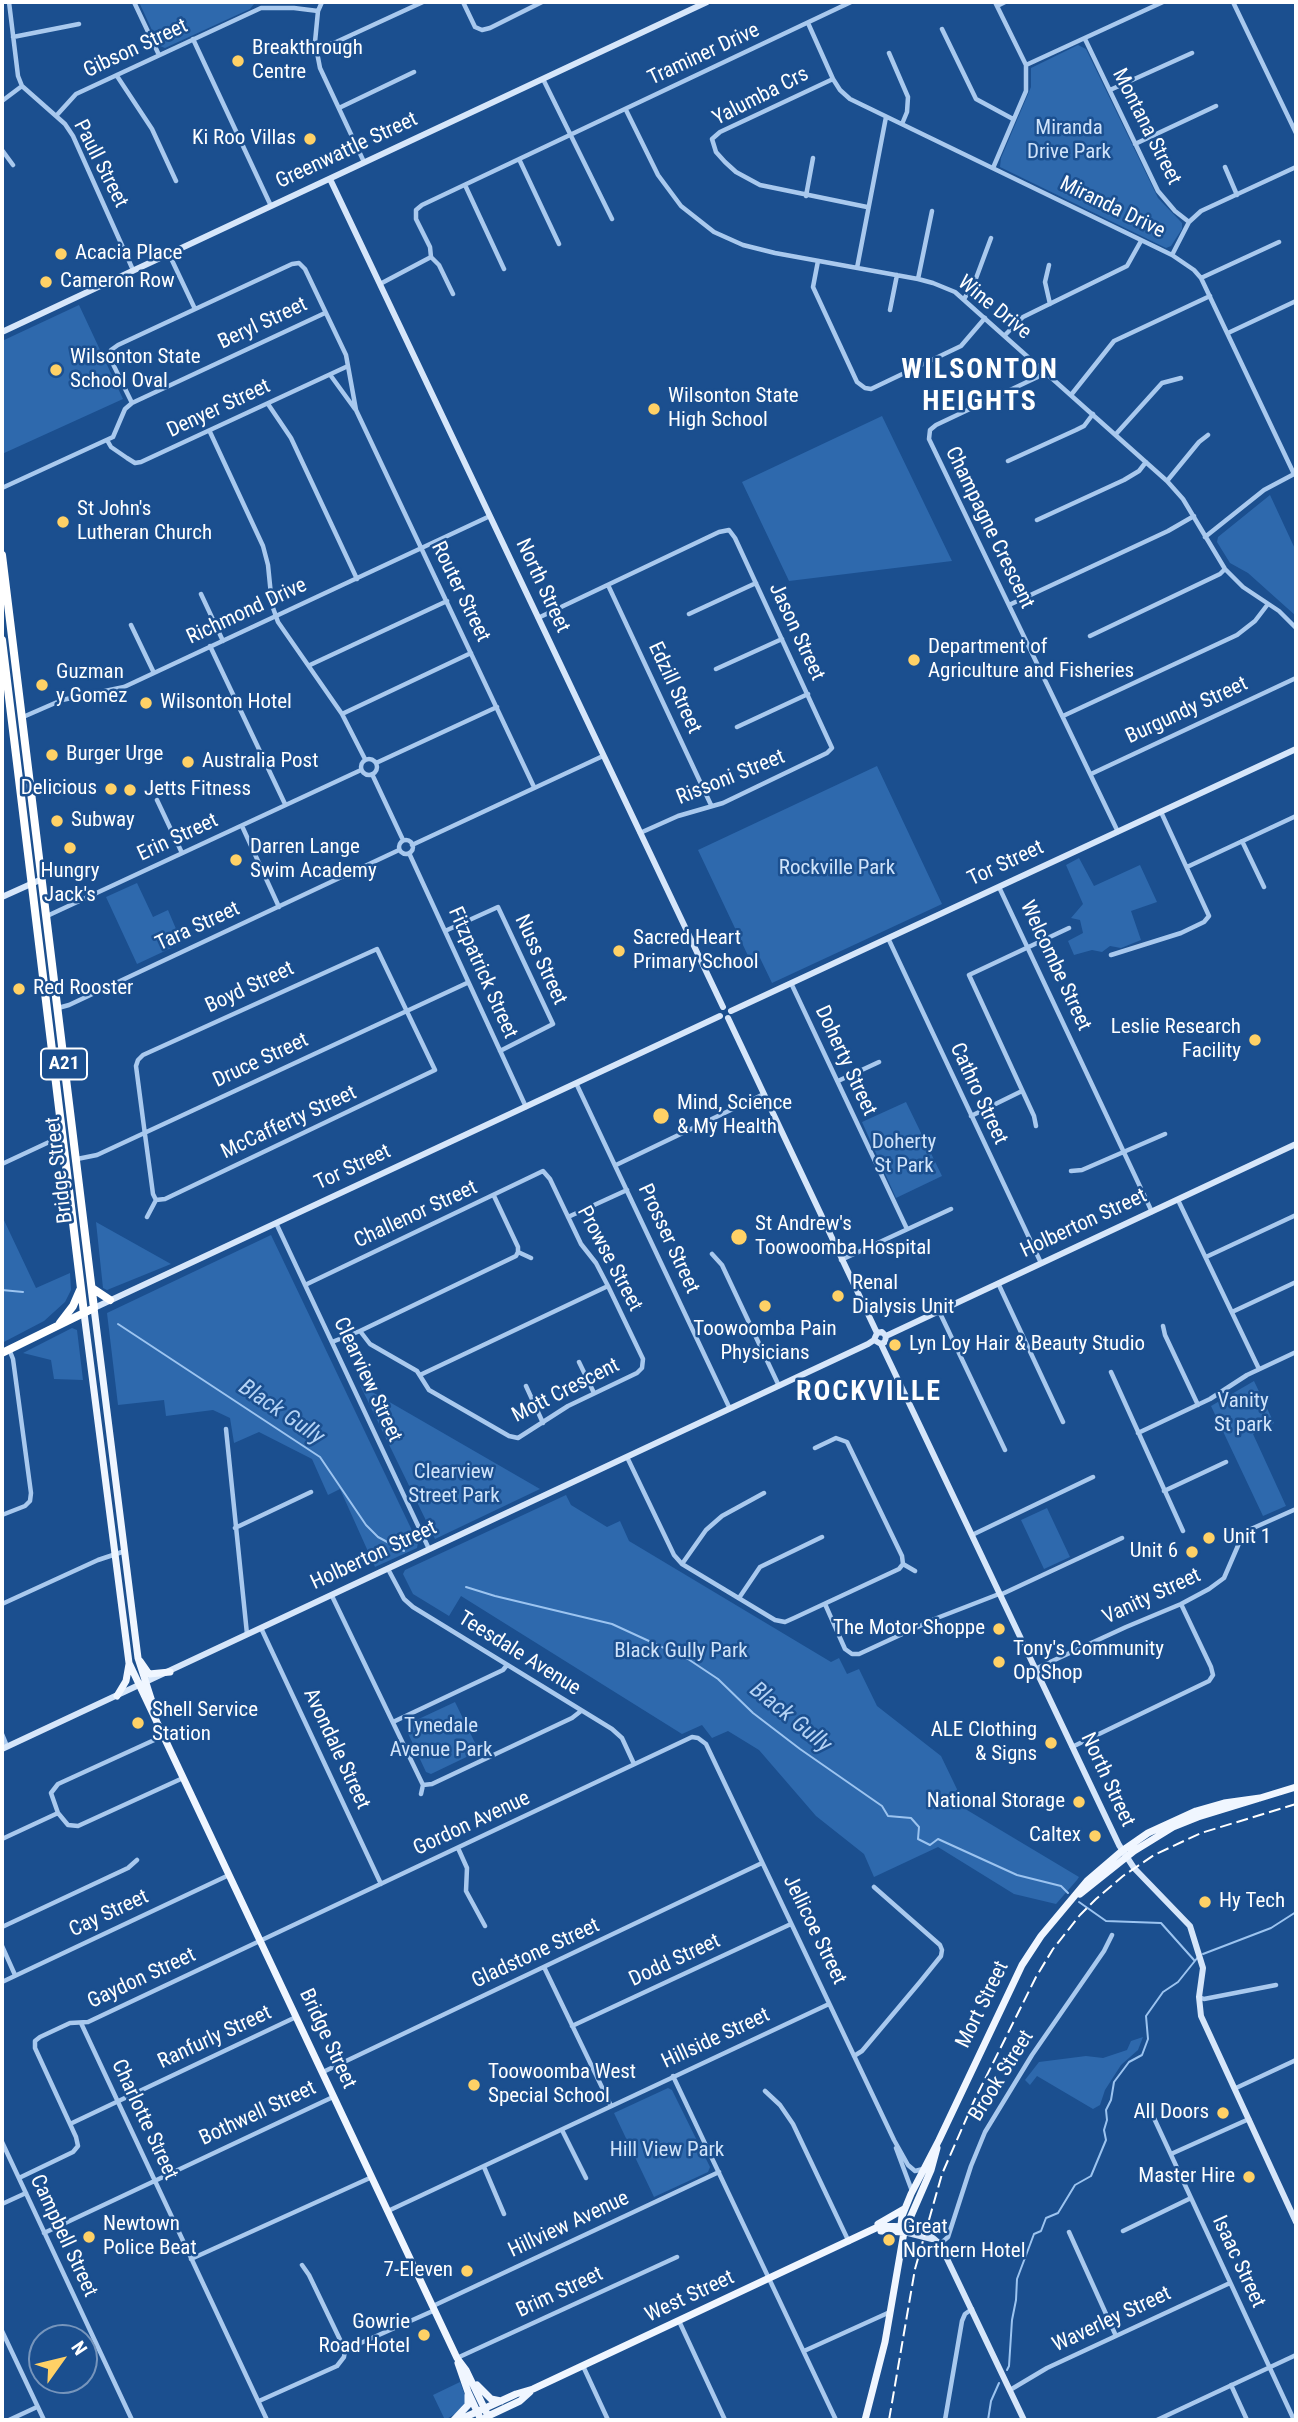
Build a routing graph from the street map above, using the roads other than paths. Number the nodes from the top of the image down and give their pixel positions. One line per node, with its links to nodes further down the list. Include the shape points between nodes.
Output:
1 (9, 2): 19 (street)
2 (134, 2): 25 (street)
3 (258, 2): 14 (street)
4 (322, 2): 15 (street)
5 (423, 2): 22 (street)
6 (463, 2): 7 (street, via 475,27 482,30)
7 (542, 2)
8 (707, 2): 29 (street, Greenwattle Street)
9 (851, 2): 16 (street, Traminer Drive)
10 (1006, 2): 13 (street)
11 (1163, 2): 20 (street)
12 (1233, 2): 41 (street)
13 (996, 4): 26 (street)
14 (261, 8): 15 (street, Gibson Street); 21 (street, Gibson Street)
15 (318, 11): 22 (street)
16 (808, 23): 30 (street, Miranda Drive); 36 (street, Traminer Drive)
17 (79, 24): 19 (street)
18 (942, 29): 39 (street, via 976,99)
19 (13, 37): 31 (street)
20 (1085, 38): 26 (street); 32 (street, Montana Street)
21 (193, 39): 25 (street, Gibson Street); 57 (street)
22 (316, 47): 35 (street, via 320,68)
23 (1192, 53): 32 (street)
24 (889, 54): 40 (street, via 908,97)
25 (159, 55): 28 (street, Gibson Street)
26 (1026, 65): 39 (street, via 1026,91)
27 (414, 72): 35 (street)
28 (117, 76): 37 (street, Gibson Street, via 76,94); 53 (street, via 152,130)
29 (542, 79): 42 (street); 47 (street, Greenwattle Street)
30 (833, 79): 38 (street, Miranda Drive, via 850,99); 56 (street, Yalumba Crs, via 712,139 725,163 747,178)
31 (22, 86): 33 (street); 37 (street, Paull Street)
32 (1110, 90): 43 (street, Montana Street)
33 (2, 101)
34 (1216, 106): 43 (street)
35 (339, 108): 47 (street)
36 (626, 110): 42 (street, Traminer Drive); 69 (street, Wine Drive, via 658,175 681,206 715,232 743,245)
37 (56, 116): 72 (street, Paull Street, via 73,136)
38 (886, 117): 40 (street, Miranda Drive); 58 (street)
39 (1013, 119): 51 (street)
40 (902, 124): 51 (street, Miranda Drive)
41 (1296, 132)
42 (570, 135): 46 (street, Traminer Drive); 60 (street)
43 (1135, 144): 61 (street, Montana Street, via 1158,191)
44 (2, 150): 48 (street)
45 (813, 158): 56 (street)
46 (519, 159): 54 (street, Traminer Drive); 65 (street)
47 (364, 162): 52 (street, Greenwattle Street)
48 (13, 165)
49 (1225, 167): 55 (street)
50 (1296, 167): 55 (street)
51 (993, 168): 63 (street, Miranda Drive)
52 (330, 179): 57 (street, Greenwattle Street); 77 (street, North Street)
53 (176, 181)
54 (465, 185): 68 (street, Traminer Drive, via 416,210); 73 (street)
55 (1237, 195): 61 (street)
56 (806, 196): 58 (street, Yalumba Crs)
57 (271, 206): 66 (street, Greenwattle Street)
58 (867, 207): 71 (street)
59 (932, 211): 76 (street)
60 (612, 219)
61 (1189, 222): 67 (street)
62 (991, 239): 80 (street)
63 (1141, 241): 67 (street, Miranda Drive); 82 (street, via 1127,266)
64 (1279, 242): 75 (street)
65 (559, 244)
66 (169, 254): 72 (street, Greenwattle Street); 83 (street)
67 (1172, 255): 75 (street, Miranda Drive)
68 (431, 257): 77 (street); 78 (street)
69 (818, 261): 71 (street, Wine Drive); 86 (street, via 813,287 857,382 865,388 961,346)
70 (1049, 265): 82 (street, via 1045,282)
71 (857, 268): 74 (street, Wine Drive)
72 (134, 270): 87 (street, Greenwattle Street)
73 (504, 270)
74 (897, 275): 76 (street, Wine Drive); 84 (street)
75 (1201, 278): 79 (street, Miranda Drive)
76 (918, 279): 80 (street, Wine Drive, via 943,286)
77 (380, 284): 108 (street, North Street)
78 (453, 294)
79 (1210, 296): 88 (street, Miranda Drive); 94 (street, via 1114,341)
80 (964, 299): 86 (street, Wine Drive)
81 (1296, 301): 88 (street)
82 (1050, 304): 89 (street, via 1023,317)
83 (195, 309): 85 (street, Router Street, via 299,263); 95 (street, via 111,350)
84 (890, 310)
85 (325, 313): 90 (street, Router Street); 95 (street, Beryl Street)
86 (985, 318): 89 (street, Wine Drive)
87 (2, 332)
88 (1228, 333): 105 (street, Miranda Drive)
89 (1005, 335): 91 (street, Wine Drive)
90 (348, 366): 92 (street, Denyer Street); 97 (street, Router Street)
91 (1046, 373): 94 (street, Wine Drive); 121 (street, Champagne Crescent, via 930,430 929,439)
92 (331, 376): 96 (street, Denyer Street); 97 (street, Router Street)
93 (1181, 378): 100 (street, via 1162,383)
94 (1071, 395): 98 (street, Wine Drive)
95 (132, 402): 102 (street)
96 (268, 404): 99 (street, Denyer Street); 115 (street, via 290,438)
97 (356, 410): 112 (street, Router Street)
98 (1093, 414): 100 (street, Wine Drive); 103 (street, via 1084,426)
99 (210, 432): 102 (street, Denyer Street, via 135,463); 123 (street, via 263,547)
100 (1116, 434): 104 (street, Wine Drive)
101 (1208, 435): 106 (street)
102 (107, 440): 107 (street)
103 (1008, 461)
104 (1146, 462): 106 (street, Wine Drive); 110 (street, via 1124,480)
105 (1295, 473): 111 (street, via 1264,489)
106 (1167, 481): 109 (street, Wine Drive)
107 (2, 488)
108 (490, 516): 112 (street, Richmond Drive); 124 (street, North Street)
109 (1194, 516): 111 (street, Wine Drive); 121 (street)
110 (1037, 520)
111 (1205, 537): 114 (street, Wine Drive)
112 (422, 549): 115 (street, Richmond Drive); 119 (street, Router Street)
113 (2, 555): 141 (highway, Bridge Street / A21)
114 (1225, 569): 120 (street, Wine Drive); 127 (street)
115 (357, 579): 123 (street, Richmond Drive)
116 (756, 583): 117 (street, Jason Street, via 729,530); 122 (street); 128 (street, Jason Street)
117 (608, 585): 124 (street); 155 (street, Edzill Street)
118 (201, 594): 130 (street)
119 (447, 601): 132 (street, Router Street); 133 (street)
120 (1268, 604): 126 (street, Wine Drive); 140 (street, via 1237,635)
121 (1009, 605): 140 (street, Champagne Crescent)
122 (689, 614)
123 (276, 617): 130 (street, Richmond Drive); 133 (street)
124 (538, 619): 146 (street, North Street)
125 (131, 625): 135 (street)
126 (1296, 628)
127 (1090, 636)
128 (782, 639): 134 (street); 137 (street, Jason Street)
129 (2, 640): 142 (highway, Bridge Street / A21)
130 (223, 641): 131 (street, Richmond Drive)
131 (210, 646): 135 (street, Richmond Drive); 154 (street)
132 (471, 653): 138 (street, Router Street); 139 (street)
133 (310, 665): 139 (street)
134 (716, 669)
135 (154, 673): 141 (street, Richmond Drive, via 113,691 62,700)
136 (1296, 678): 151 (street, Burgundy Street)
137 (808, 694): 143 (street); 144 (street, Jason Street)
138 (497, 707): 148 (street); 152 (street, Router Street)
139 (342, 714): 147 (street)
140 (1063, 716): 151 (street, Champagne Crescent)
141 (22, 717): 142 (street, Richmond Drive); 168 (highway, Bridge Street / A21)
142 (12, 721): 169 (highway, Bridge Street / A21)
143 (737, 727)
144 (832, 748): 155 (street, Rissoni Street, via 723,803)
145 (1296, 749): 156 (street, Tor Street)
146 (603, 756): 152 (street); 160 (street, North Street)
147 (365, 759): 148 (street); 149 (street)
148 (376, 763): 150 (street)
149 (361, 770): 150 (street); 154 (street, Erin Street)
150 (372, 774): 161 (street)
151 (1091, 774): 159 (street, Champagne Crescent)
152 (534, 788): 163 (street)
153 (157, 800): 165 (street)
154 (285, 804): 158 (street, Erin Street)
155 (712, 804): 160 (street, Rissoni Street)
156 (1161, 812): 159 (street, Tor Street); 167 (street)
157 (1296, 816): 162 (street)
158 (242, 826): 165 (street, Erin Street); 173 (street)
159 (1118, 832): 170 (street, Tor Street)
160 (639, 833): 185 (street, North Street)
161 (403, 840): 163 (street); 164 (street)
162 (1242, 841): 167 (street); 171 (street)
163 (412, 845): 166 (street)
164 (399, 850): 166 (street); 173 (street, Tara Street)
165 (182, 853): 174 (street, Erin Street)
166 (408, 853): 176 (street, Fitzpatrick Street)
167 (1186, 867): 179 (street, via 1208,908 1204,922)
168 (42, 879): 169 (street); 174 (highway, Bridge Street / A21)
169 (31, 884): 172 (street); 183 (highway, Bridge Street / A21)
170 (999, 887): 177 (street, Tor Street); 178 (street, Welcombe Street)
171 (1264, 887)
172 (2, 897)
173 (279, 907): 182 (street, Tara Street)
174 (46, 916): 182 (highway, Bridge Street / A21)
175 (1069, 928): 178 (street)
176 (445, 931): 180 (street, Fitzpatrick Street); 186 (street, Nuss Street, via 498,907 553,1024)
177 (888, 939): 181 (street, Tor Street); 193 (street, Cathro Street)
178 (1029, 947): 190 (street, via 969,975); 199 (street, Welcombe Street)
179 (1111, 955)
180 (467, 983): 184 (street, Druce Street); 186 (street, Fitzpatrick Street)
181 (791, 983): 185 (street, Tor Street); 188 (street, Doherty Street)
182 (57, 1008): 183 (street, Tara Street); 200 (highway, Bridge Street / A21)
183 (47, 1009): 197 (highway, Bridge Street / A21)
184 (408, 1010): 195 (street, Druce Street); 195 (street, Boyd Street, via 377,948 155,1049 136,1066); 208 (street, McCafferty Street, via 435,1070)
185 (726, 1015): 189 (street, Tor Street); 191 (street, North Street)
186 (500, 1051): 192 (street, Fitzpatrick Street)
187 (878, 1062): 188 (street)
188 (838, 1081): 216 (street, Doherty Street)
189 (576, 1083): 192 (street, Tor Street); 203 (street, Prosser Street)
190 (1022, 1091): 193 (street); 194 (street)
191 (764, 1094): 203 (street); 221 (street, North Street)
192 (526, 1107): 215 (street, Tor Street)
193 (971, 1115): 222 (street, Cathro Street)
194 (1036, 1126)
195 (144, 1133): 200 (street, Druce Street); 208 (street)
196 (1165, 1134): 199 (street)
197 (62, 1136): 201 (highway, Bridge Street / A21); 202 (street)
198 (1296, 1144): 209 (street, Holberton Street)
199 (1124, 1151): 204 (street); 211 (street, Welcombe Street)
200 (76, 1160): 201 (street, Druce Street); 228 (highway, Bridge Street / A21)
201 (66, 1161): 227 (highway, Bridge Street / A21)
202 (2, 1164)
203 (616, 1164): 206 (street, Prosser Street)
204 (1071, 1171)
205 (539, 1173): 207 (street, Challenor Street); 214 (street, Prowse Street, via 543,1171 550,1179)
206 (627, 1189): 214 (street); 252 (street, Prosser Street)
207 (494, 1196): 217 (street); 225 (street, Challenor Street)
208 (156, 1200): 213 (street)
209 (1178, 1200): 211 (street, Holberton Street); 219 (street)
210 (951, 1209): 216 (street)
211 (1152, 1212): 222 (street, Holberton Street)
212 (1296, 1215): 219 (street)
213 (146, 1217)
214 (568, 1217): 226 (street, Prowse Street)
215 (276, 1223): 225 (street, Clearview Street); 229 (street, Tor Street)
216 (906, 1228): 221 (street)
217 (518, 1252): 220 (street); 237 (street)
218 (712, 1254): 249 (street, via 722,1265)
219 (1206, 1257): 233 (street)
220 (531, 1258)
221 (841, 1260): 239 (street, North Street)
222 (1041, 1263): 224 (street, Holberton Street)
223 (1296, 1282): 233 (street)
224 (998, 1283): 231 (street, Holberton Street); 253 (street)
225 (304, 1285): 240 (street, Clearview Street)
226 (608, 1286): 244 (street, Prowse Street, via 643,1359); 247 (street)
227 (81, 1287): 232 (highway, Bridge Street); 235 (highway)
228 (92, 1287): 229 (highway); 230 (highway, Bridge Street / A21)
229 (110, 1300): 230 (street, Tor Street)
230 (94, 1308): 232 (highway, Tor Street); 273 (main road, Bridge Street)
231 (939, 1311): 239 (street, Holberton Street, via 886,1336 885,1342); 258 (street)
232 (84, 1312): 234 (highway, Tor Street); 238 (main road, Bridge Street)
233 (1232, 1312): 245 (street)
234 (69, 1320): 235 (highway, Tor Street); 238 (main road)
235 (58, 1325): 241 (highway, Tor Street)
236 (1163, 1325): 251 (street)
237 (360, 1331): 240 (street); 247 (street, Mott Crescent, via 370,1344)
238 (86, 1333): 274 (main road, Bridge Street)
239 (877, 1339): 249 (street, Holberton Street); 269 (street, North Street)
240 (332, 1342): 272 (street, Clearview Street)
241 (5, 1351): 266 (street, via 13,1359 31,1493 25,1506)
242 (1296, 1352): 245 (street)
243 (579, 1362): 250 (street)
244 (642, 1368): 250 (street, Mott Crescent)
245 (1259, 1369): 251 (street)
246 (1111, 1372): 256 (street)
247 (420, 1375): 254 (street, Mott Crescent, via 429,1390 509,1436 518,1438)
248 (526, 1386): 254 (street)
249 (779, 1386): 252 (street, Holberton Street)
250 (594, 1393): 254 (street, Mott Crescent)
251 (1198, 1405): 256 (street)
252 (730, 1409): 259 (street, Holberton Street)
253 (1063, 1422)
254 (543, 1423)
255 (226, 1429): 267 (street)
256 (1138, 1433): 262 (street)
257 (815, 1448): 276 (street, via 836,1438 847,1443)
258 (1004, 1450)
259 (627, 1457): 272 (street, Holberton Street); 275 (street)
260 (1226, 1462): 262 (street)
261 (1093, 1477): 269 (street)
262 (1164, 1491): 268 (street)
263 (311, 1492): 267 (street)
264 (764, 1493): 275 (street, via 722,1516)
265 (1296, 1508): 284 (street, Vanity Street, via 1251,1530 1240,1541 1224,1578)
266 (2, 1515)
267 (235, 1528): 286 (street)
268 (1183, 1531)
269 (972, 1535): 279 (street, North Street)
270 (822, 1537): 281 (street, via 760,1567)
271 (1122, 1538): 279 (street)
272 (429, 1550): 277 (street, Holberton Street)
273 (125, 1551): 274 (street); 287 (main road, Bridge Street)
274 (114, 1554): 282 (street); 288 (main road, Bridge Street)
275 (682, 1564): 281 (street)
276 (903, 1564): 278 (street); 283 (street)
277 (388, 1569): 280 (street, Holberton Street); 289 (street, Teesdale Avenue, via 413,1607)
278 (915, 1572)
279 (1000, 1595): 283 (street, via 859,1654 845,1649); 290 (street, North Street)
280 (332, 1596): 285 (street, Holberton Street); 295 (street)
281 (739, 1598): 283 (street, via 785,1622)
282 (2, 1604)
283 (825, 1604)
284 (1181, 1604): 290 (street, Vanity Street); 299 (street, via 1212,1667 1209,1681)
285 (261, 1628): 286 (street, Holberton Street); 313 (street, Avondale Street)
286 (247, 1635): 291 (street, Holberton Street)
287 (138, 1658): 291 (main road, via 149,1674); 292 (main road, Bridge Street)
288 (129, 1663): 292 (main road, Bridge Street); 293 (main road)
289 (507, 1665): 294 (street, Teesdale Avenue); 295 (street)
290 (1035, 1669): 299 (street, North Street)
291 (170, 1672): 292 (street, Holberton Street)
292 (141, 1684): 293 (street, Holberton Street); 297 (main road, Bridge Street)
293 (117, 1696): 300 (street, Holberton Street)
294 (581, 1711): 301 (street, Teesdale Avenue, via 622,1738); 303 (street)
295 (393, 1722): 303 (street)
296 (2, 1734): 300 (street)
297 (164, 1736): 302 (main road, Bridge Street); 306 (street, via 54,1787 51,1793)
298 (698, 1738): 301 (street, Gordon Avenue); 311 (street, Jellicoe Street, via 706,1745)
299 (1072, 1747): 309 (street, North Street)
300 (5, 1748)
301 (635, 1764): 308 (street, Gordon Avenue)
302 (184, 1777): 306 (street, via 78,1826 68,1825); 312 (main road, Bridge Street)
303 (423, 1785): 305 (street)
304 (1296, 1787): 309 (main road, Mort Street, via 1185,1815 1154,1830)
305 (421, 1794)
306 (58, 1813): 307 (street)
307 (2, 1839)
308 (458, 1848): 313 (street, Gordon Avenue); 316 (street, via 467,1868 466,1891)
309 (1124, 1854): 325 (street, North Street, via 1187,1922 1202,1963); 344 (main road, Mort Street, via 1066,1906 1022,1965)
310 (136, 1860): 317 (street, via 128,1868)
311 (762, 1863): 315 (street, Jellicoe Street); 321 (street, Gladstone Street)
312 (229, 1875): 319 (main road, Bridge Street); 322 (street, Cay Street)
313 (381, 1884): 319 (street, Gordon Avenue)
314 (874, 1887): 330 (street, via 942,1950)
315 (791, 1924): 326 (street, Jellicoe Street); 329 (street, Dodd Street)
316 (485, 1926)
317 (2, 1927)
318 (1112, 1935): 369 (street, Brook Street, via 985,2132 948,2237)
319 (261, 1941): 327 (main road, Bridge Street); 328 (street, Gaydon Street)
320 (2, 1946): 322 (street)
321 (544, 1967): 329 (street); 332 (street, Gladstone Street)
322 (15, 1975): 323 (street, Cay Street)
323 (2, 1982)
324 (1276, 1985): 325 (street)
325 (1199, 1997): 334 (street, North Street, via 1201,2016)
326 (830, 2004): 330 (street, Jellicoe Street); 333 (street, Hillside Street)
327 (297, 2017): 332 (main road, Bridge Street); 337 (street, Ranfurly Street)
328 (81, 2023): 337 (street, Charlotte Street); 341 (street, Gaydon Street, via 70,2023 35,2041 34,2048)
329 (572, 2026): 338 (street)
330 (854, 2056): 343 (street, Jellicoe Street)
331 (1296, 2060): 334 (street)
332 (323, 2072): 336 (main road, Bridge Street)
333 (673, 2076): 338 (street, Hillside Street); 349 (street)
334 (1236, 2088): 340 (street, North Street)
335 (765, 2091): 368 (street, via 793,2124)
336 (334, 2096): 351 (main road, Bridge Street); 353 (street, Bothwell Street)
337 (118, 2101): 341 (street, Ranfurly Street); 353 (street, Charlotte Street)
338 (611, 2106): 342 (street, Hillside Street)
339 (1153, 2116): 346 (street, Isaac Street)
340 (1250, 2119): 346 (street); 361 (street, North Street)
341 (70, 2124): 350 (street, via 78,2146 73,2152)
342 (562, 2130): 347 (street, Hillside Street); 352 (street)
343 (894, 2140): 348 (street, Jellicoe Street, via 908,2165 915,2171); 354 (street, Jellicoe Street)
344 (939, 2140): 348 (main road, Mort Street); 362 (main road, Mort Street)
345 (2, 2142): 350 (street, Campbell Street)
346 (1171, 2154): 356 (street, Isaac Street)
347 (484, 2167): 359 (street, Hillside Street); 360 (street)
348 (923, 2169): 354 (main road, Mort Street)
349 (719, 2172): 373 (street); 375 (street, Hillview Avenue)
350 (19, 2178): 355 (street, Campbell Street)
351 (372, 2178): 359 (main road, Bridge Street); 371 (street)
352 (586, 2178)
353 (155, 2181): 366 (street, Bothwell Street); 371 (street, Charlotte Street)
354 (912, 2191): 358 (main road, Mort Street)
355 (26, 2193): 357 (street); 366 (street, Campbell Street)
356 (1191, 2199): 364 (street); 374 (street, Isaac Street)
357 (2, 2204)
358 (905, 2208): 362 (main road, Mort Street); 363 (main road)
359 (388, 2211): 375 (main road, Bridge Street)
360 (503, 2214)
361 (1296, 2222)
362 (904, 2228): 363 (main road, West Street, via 880,2226); 367 (main road, West Street); 369 (street); 377 (main road, Mort Street)
363 (870, 2231): 367 (main road, West Street)
364 (1123, 2231)
365 (1069, 2232): 380 (street)
366 (44, 2233): 398 (street, Campbell Street)
367 (862, 2235): 368 (main road, West Street)
368 (849, 2242): 373 (main road, West Street)
369 (939, 2243): 376 (street)
370 (677, 2257): 384 (street, Brim Street)
371 (191, 2259): 392 (street, Charlotte Street)
372 (302, 2265): 381 (street)
373 (770, 2279): 378 (main road, West Street); 382 (street)
374 (1230, 2283): 380 (street, Waverley Street); 386 (street, Isaac Street)
375 (434, 2308): 381 (street, Hillview Avenue); 384 (main road, Bridge Street)
376 (972, 2309): 389 (street); 405 (street, via 962,2321)
377 (890, 2312): 382 (street); 404 (main road, Mort Street)
378 (679, 2322): 385 (main road, West Street); 402 (street)
379 (2, 2331): 394 (street)
380 (1116, 2336): 389 (street, Waverley Street)
381 (345, 2350): 392 (street, via 337,2366)
382 (804, 2351): 403 (street)
383 (1296, 2355): 386 (street)
384 (457, 2358): 387 (main road, Bridge Street); 391 (main road, Bridge Street)
385 (583, 2366): 390 (main road, West Street); 401 (street)
386 (1269, 2368): 388 (street); 409 (street, Isaac Street)
387 (466, 2370): 393 (main road, via 487,2397); 395 (main road, Bridge Street)
388 (1231, 2385): 407 (street); 408 (street)
389 (1009, 2388): 406 (street)
390 (533, 2389): 393 (main road, West Street); 395 (main road, West Street, via 520,2401)
391 (468, 2392): 395 (main road, Bridge Street); 400 (main road, via 468,2405)
392 (259, 2401): 399 (street, Charlotte Street)
393 (502, 2401): 395 (main road, West Street)
394 (37, 2407): 396 (street); 397 (street)
395 (483, 2417): 400 (main road, West Street)
396 (9, 2420)
397 (44, 2420)
398 (132, 2420)
399 (267, 2420)
400 (456, 2420)
401 (608, 2420)
402 (725, 2420)
403 (836, 2420)
404 (865, 2420)
405 (945, 2420)
406 (1024, 2420)
407 (1157, 2420)
408 (1247, 2420)
409 (1294, 2420)

